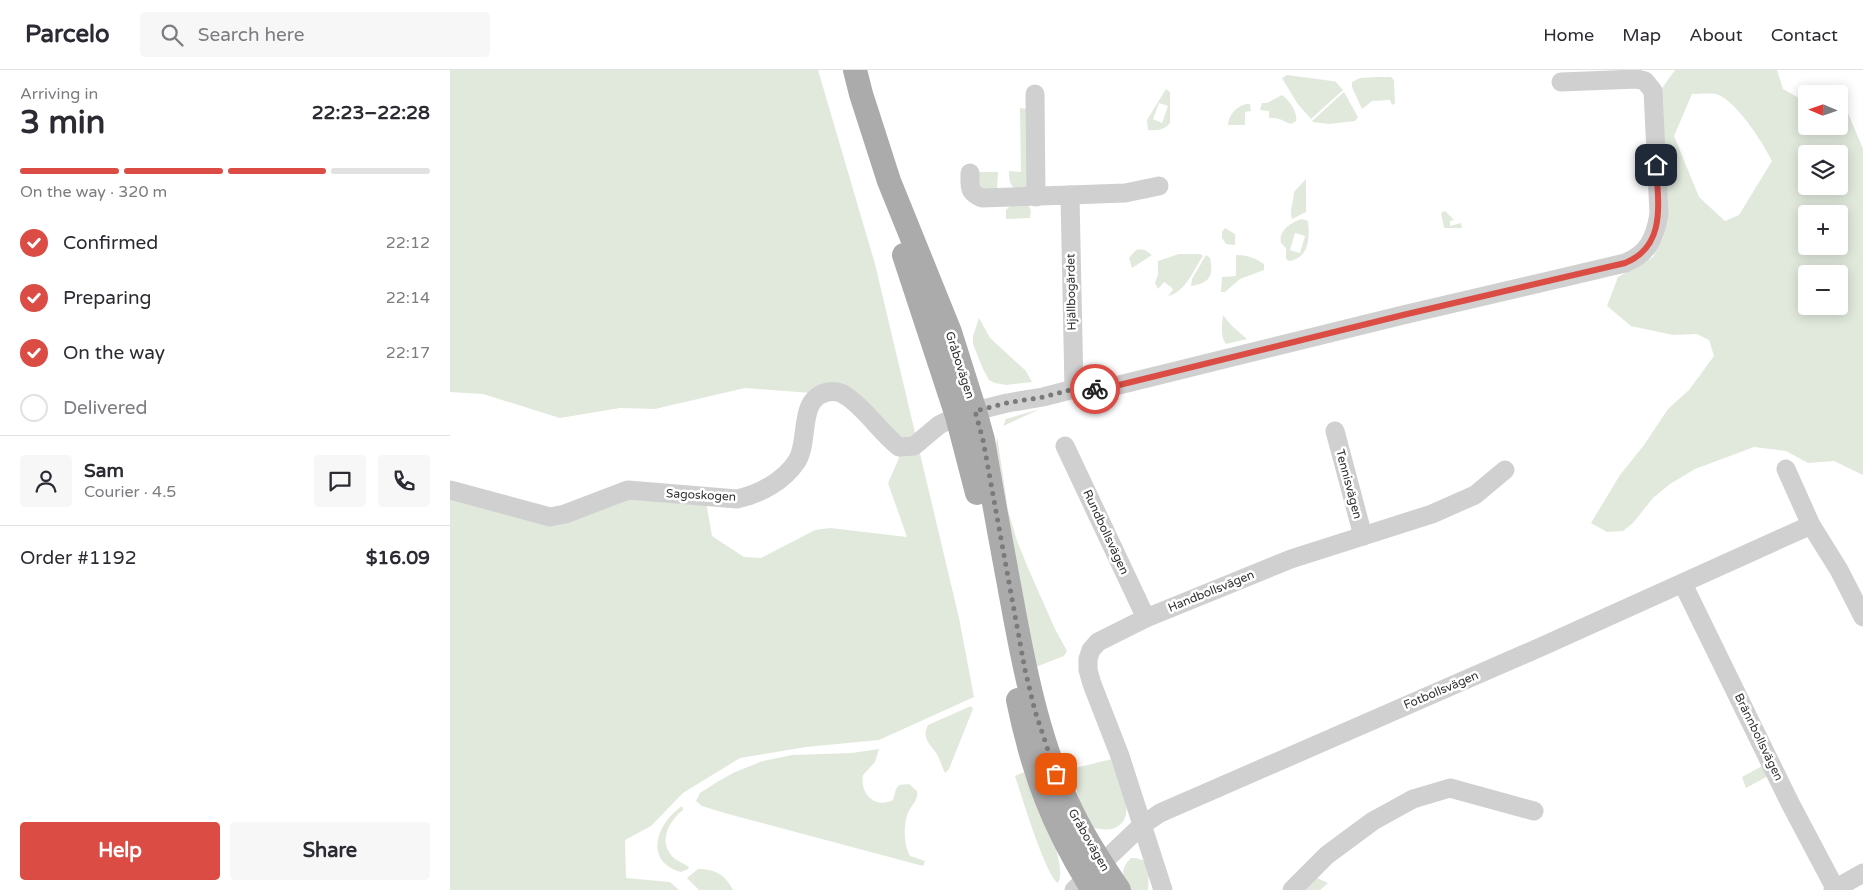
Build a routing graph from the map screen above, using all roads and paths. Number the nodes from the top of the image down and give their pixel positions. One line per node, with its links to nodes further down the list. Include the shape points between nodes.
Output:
1 (844, 70): 11 (main road, Gråbovägen)
2 (855, 70): 11 (main road, Gråbovägen, via 889,181 950,332)
3 (1649, 75): 4 (street); 10 (street, via 1653,91 1659,214 1652,240 1637,258 1111,387)
4 (1561, 82)
5 (1034, 94): 9 (street)
6 (970, 173): 9 (street, via 973,194 982,198)
7 (1159, 186): 8 (street, via 1125,193)
8 (1070, 195): 9 (street); 10 (street, Hjällbogärdet)
9 (1036, 196)
10 (1074, 389): 11 (street)
11 (966, 414): 16 (street, Sagoskogen, via 939,425 914,446 899,447 847,396 833,391 822,393 811,404 802,451 792,467 766,488 737,499 628,490 550,517); 25 (main road, Gråbovägen, via 983,440 1025,670 1035,711 1072,812)
12 (1335, 431): 18 (street, Tennisvägen)
13 (1065, 446): 21 (street, Rundbollsvägen)
14 (1786, 469): 17 (street)
15 (1505, 470): 18 (street, Handbollsvägen, via 1475,495 1432,514)
16 (450, 490)
17 (1811, 525): 19 (street, Fotbollsvägen); 20 (street)
18 (1363, 536): 21 (street, Handbollsvägen, via 1291,559)
19 (1683, 584): 23 (street, Fotbollsvägen, via 1263,766 1160,813); 29 (street, Brännbollsvägen)
20 (1863, 617)
21 (1146, 618): 23 (street, Handbollsvägen, via 1098,642 1088,659 1092,684 1120,756)
22 (1534, 811): 28 (street, via 1450,788 1413,800 1373,821 1327,855)
23 (1141, 826): 25 (street, Fotbollsvägen); 27 (street, Handbollsvägen)
24 (1863, 873): 29 (street)
25 (1089, 881): 26 (main road, Gråbovägen)
26 (1119, 890)
27 (1163, 890)
28 (1292, 890)
29 (1835, 890)

